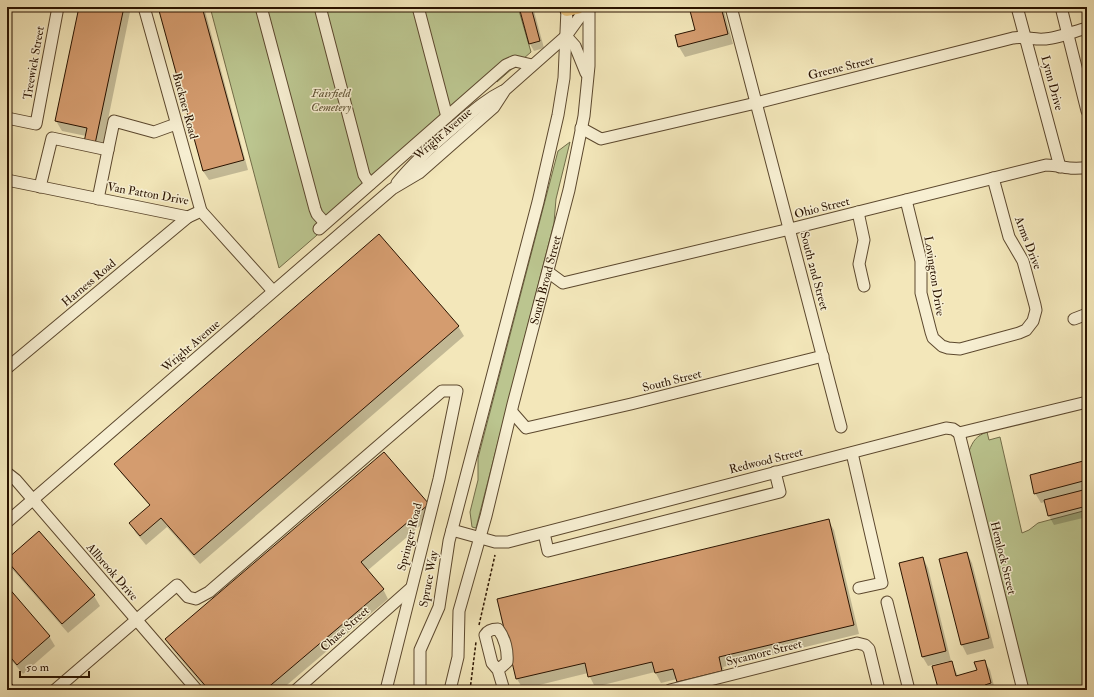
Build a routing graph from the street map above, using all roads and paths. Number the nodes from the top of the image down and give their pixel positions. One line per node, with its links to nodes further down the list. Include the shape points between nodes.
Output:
1 (58, 7): 20 (street, Treewick Street, via 36,124)
2 (144, 7): 21 (street, Buckner Road)
3 (261, 7): 28 (street, via 315,209 322,226)
4 (320, 7): 28 (street, via 364,175)
5 (418, 7): 19 (street)
6 (588, 7): 13 (street, Wright Avenue); 16 (street, South Broad Street)
7 (731, 7): 17 (street, South 2nd Street)
8 (1017, 7): 14 (street, Lynn Drive)
9 (1060, 7): 12 (street)
10 (571, 8): 13 (street)
11 (1087, 28): 12 (street, Greene Street)
12 (1067, 33): 14 (street, Greene Street, via 1047,39); 18 (street)
13 (566, 36): 15 (street, Wright Avenue); 16 (street, via 575,46); 55 (street, via 564,78 558,116)
14 (1026, 37): 17 (street, Greene Street, via 1013,38); 24 (street, Lynn Drive)
15 (532, 65): 19 (street, via 515,61 506,65); 38 (street, Wright Avenue, via 505,90 487,99 433,145 392,189)
16 (588, 78): 22 (street, South Broad Street)
17 (756, 103): 22 (street, Greene Street, via 601,139); 35 (street, South 2nd Street)
18 (1087, 110)
19 (447, 117): 28 (street)
20 (7, 118)
21 (176, 124): 23 (street, via 154,132 114,122); 32 (street, Buckner Road)
22 (581, 128): 36 (street, South Broad Street, via 569,190)
23 (108, 150): 29 (street, via 52,138); 30 (street)
24 (1060, 167): 25 (street, Ohio Street); 26 (street, Ohio Street, via 1046,165)
25 (1087, 167)
26 (993, 178): 31 (street, Ohio Street); 41 (street, Arms Drive, via 1009,237 1023,261 1036,310 1033,321 1026,330)
27 (7, 180): 29 (street, Van Patton Drive)
28 (370, 184)
29 (40, 187): 30 (street, Van Patton Drive)
30 (98, 198): 34 (street, Van Patton Drive)
31 (906, 200): 33 (street, Ohio Street); 41 (street, Lovington Drive, via 921,261 921,292 933,338 942,346 954,349)
32 (201, 211): 34 (street, Van Patton Drive); 38 (street, Van Patton Drive)
33 (858, 212): 35 (street, Ohio Street); 37 (street, via 864,236 859,264)
34 (188, 217): 43 (street, Harness Road)
35 (790, 230): 36 (street, Ohio Street, via 563,283); 42 (street, South 2nd Street)
36 (548, 272): 45 (street, South Broad Street)
37 (864, 286)
38 (273, 291): 51 (street, Wright Avenue)
39 (1087, 314): 40 (street)
40 (1074, 319)
41 (995, 340)
42 (823, 356): 45 (street, South Street, via 526,428); 46 (street, South 2nd Street)
43 (7, 368)
44 (1087, 402): 47 (street, Redwood Street)
45 (512, 412): 57 (street, South Broad Street)
46 (841, 427)
47 (959, 433): 48 (street, Redwood Street, via 946,428); 77 (street, Hemlock Street)
48 (852, 452): 49 (street, Redwood Street); 60 (street, via 882,583)
49 (775, 472): 52 (street, Redwood Street); 54 (street, via 780,492)
50 (7, 473): 51 (street, Allbrook Drive)
51 (33, 500): 53 (street, Wright Avenue); 62 (street, Allbrook Drive)
52 (650, 505): 54 (street); 56 (street, Redwood Street)
53 (7, 522)
54 (655, 524): 56 (street, via 548,551)
55 (452, 530): 57 (street, Redwood Street); 70 (street, Spruce Way, via 439,607 420,650)
56 (544, 533): 57 (street, Redwood Street, via 508,542)
57 (478, 544): 71 (street, via 459,611 458,657)
58 (495, 555): 63 (path)
59 (411, 588): 62 (street, Springer Road, via 439,479 457,391 442,391 209,592 196,599 188,597 177,585); 68 (street, Chase Street); 69 (street, Springer Road)
60 (859, 588)
61 (888, 602): 76 (street)
62 (136, 621): 66 (street); 67 (street, Allbrook Drive)
63 (478, 630)
64 (477, 637): 72 (path)
65 (498, 670): 73 (street)
66 (55, 690)
67 (197, 690)
68 (296, 690)
69 (386, 690)
70 (420, 690)
71 (450, 690)
72 (470, 690)
73 (504, 690)
74 (670, 690): 75 (street, Sycamore Street, via 857,644 865,645 869,649)
75 (880, 690)
76 (909, 690)
77 (1023, 690)

